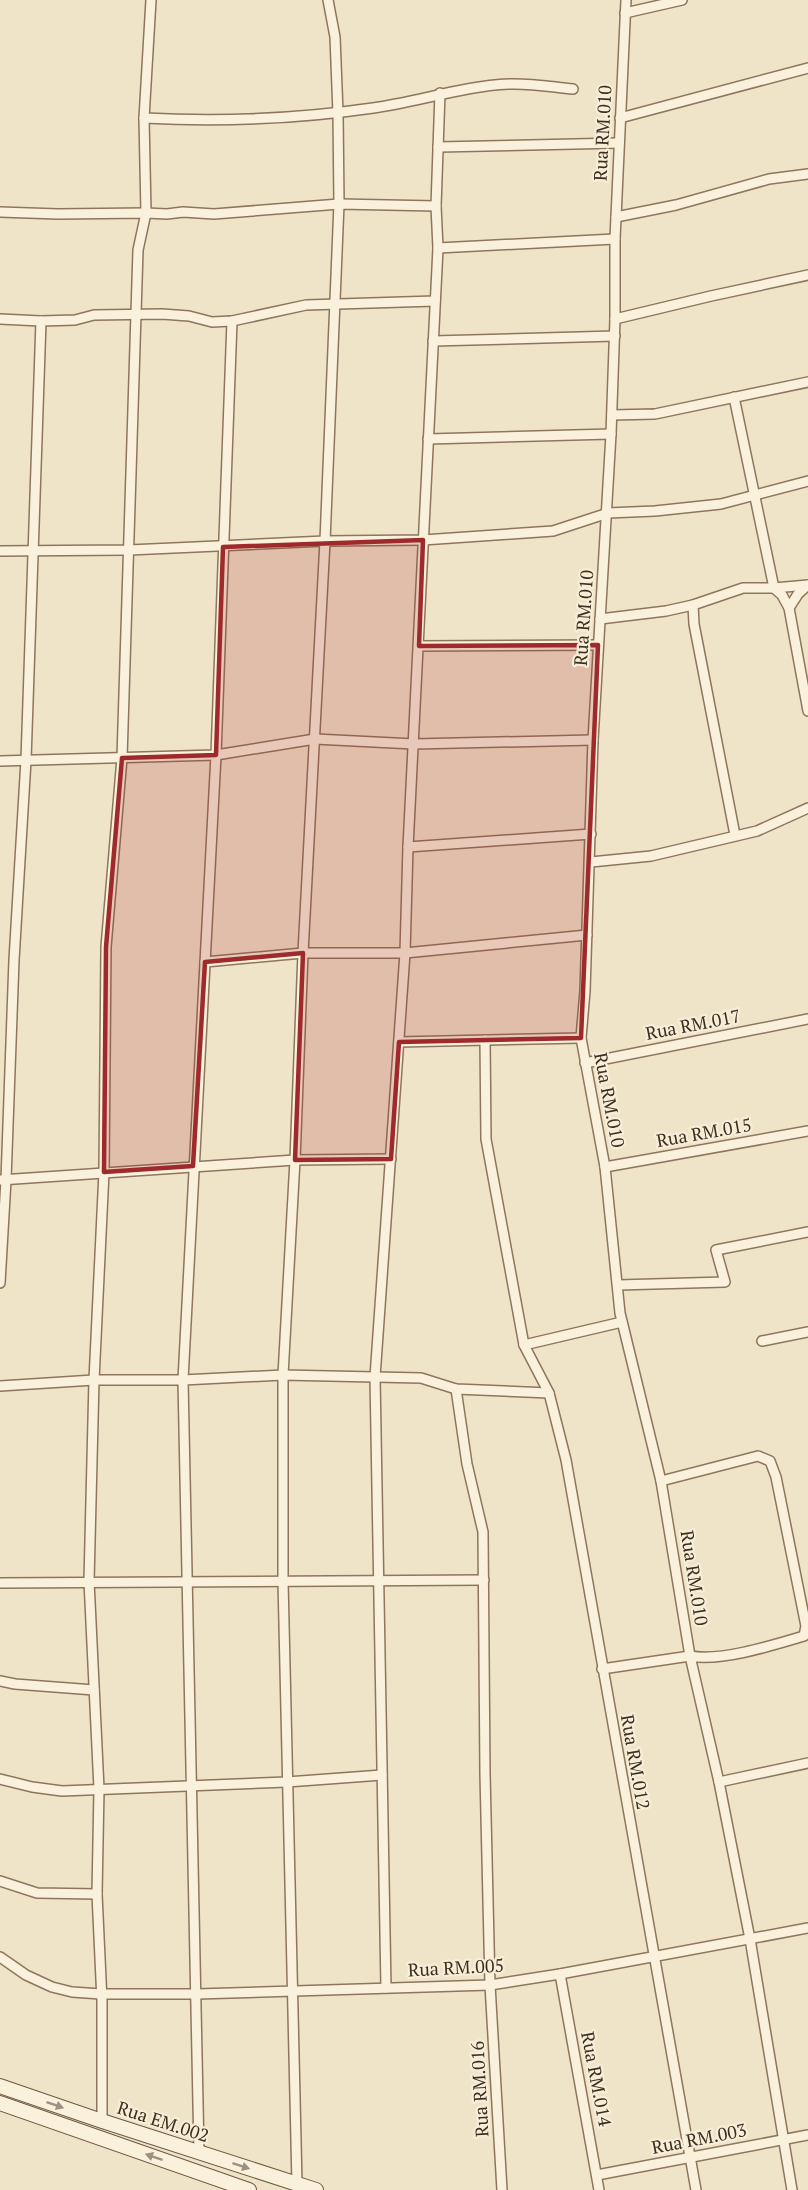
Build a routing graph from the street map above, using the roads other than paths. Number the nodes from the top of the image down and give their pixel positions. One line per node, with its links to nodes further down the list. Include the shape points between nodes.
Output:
1 (151, 0): 10 (street)
2 (328, 0): 9 (street, via 335,37)
3 (626, 0): 5 (street, Rua RM.010)
4 (682, 0): 5 (street)
5 (625, 12): 11 (street, Rua RM.010)
6 (808, 68): 11 (street)
7 (573, 89): 8 (street, via 509,84)
8 (440, 93): 9 (street); 13 (street)
9 (338, 113): 10 (street, via 253,120); 15 (street)
10 (144, 118): 18 (street)
11 (620, 118): 12 (street, Rua RM.010)
12 (619, 143): 13 (street); 19 (street, Rua RM.010)
13 (438, 147): 16 (street)
14 (808, 174): 19 (street, via 769,179)
15 (339, 204): 16 (street); 18 (street, via 214,214); 24 (street)
16 (436, 206): 21 (street)
17 (0, 212): 18 (street)
18 (146, 213): 25 (street, via 138,250)
19 (616, 217): 20 (street, Rua RM.010)
20 (615, 239): 21 (street); 27 (street, Rua RM.010)
21 (438, 248): 23 (street)
22 (808, 275): 27 (street)
23 (435, 301): 24 (street); 31 (street)
24 (334, 304): 29 (street, via 292,307); 41 (street)
25 (135, 314): 28 (street); 29 (street); 43 (street)
26 (0, 319): 28 (street)
27 (615, 320): 30 (street, Rua RM.010)
28 (41, 321): 45 (street)
29 (232, 321): 42 (street)
30 (615, 336): 31 (street); 34 (street, Rua RM.010)
31 (433, 341): 36 (street)
32 (808, 382): 33 (street)
33 (734, 397): 34 (street, via 655,414); 38 (street)
34 (612, 415): 35 (street, Rua RM.010)
35 (611, 434): 36 (street); 39 (street, Rua RM.010)
36 (428, 439): 40 (street)
37 (808, 481): 38 (street)
38 (753, 495): 39 (street, via 722,504); 47 (street)
39 (608, 513): 40 (street, via 553,531); 50 (street, Rua RM.010)
40 (423, 540): 41 (street); 52 (street)
41 (325, 541): 42 (street); 54 (street)
42 (223, 547): 43 (street); 57 (street)
43 (129, 550): 45 (street); 58 (street)
44 (0, 551): 45 (street)
45 (32, 552): 59 (street)
46 (808, 585): 47 (street); 49 (street)
47 (774, 588): 48 (street, via 743,588); 49 (street)
48 (693, 605): 50 (street); 63 (street)
49 (789, 609): 53 (street)
50 (600, 619): 51 (street, Rua RM.010)
51 (598, 645): 52 (street); 55 (street, Rua RM.010)
52 (419, 646): 56 (street)
53 (808, 711)
54 (315, 739): 56 (street); 57 (street); 67 (street)
55 (593, 741): 56 (street); 62 (street, Rua RM.010)
56 (414, 744): 64 (street)
57 (216, 756): 58 (street); 69 (street)
58 (122, 758): 59 (street); 80 (street, via 106,947)
59 (26, 760): 60 (street); 81 (street)
60 (0, 761)
61 (808, 808): 63 (street, via 757,831)
62 (591, 834): 64 (street); 65 (street, Rua RM.010)
63 (735, 835): 65 (street, via 651,856)
64 (408, 847): 68 (street)
65 (591, 862): 66 (street, Rua RM.010)
66 (587, 935): 68 (street); 71 (street, Rua RM.010)
67 (303, 953): 68 (street); 69 (street); 77 (street)
68 (405, 953): 73 (street)
69 (205, 962): 78 (street)
70 (808, 1018): 74 (street, Rua RM.017)
71 (581, 1038): 72 (street); 74 (street, Rua RM.010)
72 (485, 1040): 73 (street); 88 (street, Rua RM.012, via 486,1139)
73 (399, 1042): 76 (street)
74 (585, 1063): 79 (street, Rua RM.010)
75 (808, 1131): 79 (street, Rua RM.015)
76 (391, 1159): 77 (street); 90 (street)
77 (295, 1160): 78 (street); 89 (street)
78 (193, 1166): 80 (street); 92 (street)
79 (605, 1167): 84 (street, Rua RM.010)
80 (104, 1172): 81 (street); 91 (street)
81 (3, 1180): 83 (street)
82 (808, 1232): 84 (street, via 716,1250 725,1282)
83 (0, 1283)
84 (618, 1285): 85 (street, Rua RM.010)
85 (622, 1322): 88 (street); 96 (street, Rua RM.010)
86 (808, 1332): 87 (street)
87 (762, 1341)
88 (524, 1345): 95 (street, Rua RM.012)
89 (283, 1375): 90 (street); 92 (street); 99 (street)
90 (375, 1377): 94 (street, via 421,1378); 100 (street)
91 (94, 1380): 92 (street); 93 (street); 98 (street)
92 (183, 1380): 103 (street)
93 (0, 1386)
94 (456, 1389): 95 (street); 97 (street, Rua RM.016, via 467,1464 483,1532)
95 (549, 1393): 105 (street, Rua RM.012, via 566,1460)
96 (662, 1481): 101 (street, via 758,1456 770,1461); 104 (street, Rua RM.010)
97 (484, 1580): 100 (street); 122 (street, Rua RM.016)
98 (89, 1581): 102 (street); 103 (street); 107 (street)
99 (283, 1581): 100 (street); 103 (street); 111 (street)
100 (377, 1581): 109 (street)
101 (803, 1581): 104 (street, via 804,1636 703,1659)
102 (0, 1583)
103 (186, 1583): 113 (street)
104 (690, 1656): 105 (street); 112 (street, Rua RM.010)
105 (602, 1669): 120 (street, Rua RM.012)
106 (0, 1681): 107 (street)
107 (94, 1690): 114 (street)
108 (808, 1763): 112 (street)
109 (382, 1775): 111 (street); 123 (street)
110 (0, 1779): 114 (street, via 62,1791)
111 (287, 1782): 113 (street); 124 (street)
112 (719, 1782): 118 (street, Rua RM.010)
113 (192, 1786): 114 (street); 126 (street)
114 (99, 1790): 116 (street)
115 (0, 1881): 116 (street, via 37,1893)
116 (97, 1894): 125 (street)
117 (808, 1928): 118 (street, Rua RM.005)
118 (750, 1939): 120 (street, Rua RM.005); 131 (street, Rua RM.010)
119 (0, 1957): 125 (street, Rua RM.005, via 52,1987)
120 (654, 1957): 121 (street, Rua RM.005); 133 (street, Rua RM.012)
121 (560, 1974): 122 (street, Rua RM.005); 134 (street, Rua RM.014)
122 (490, 1985): 123 (street, Rua RM.005); 139 (street, Rua RM.016)
123 (386, 1988): 124 (street, Rua RM.005)
124 (292, 1991): 126 (street, Rua RM.005); 135 (street)
125 (101, 1994): 126 (street, Rua RM.005); 129 (street)
126 (197, 1994): 132 (street)
127 (0, 2086): 129 (street, Rua EM.002, one-way to 129)
128 (0, 2103): 136 (street, Rua EM.002, one-way to 128)
129 (102, 2121): 132 (street, Rua EM.002)
130 (808, 2135): 131 (street, Rua RM.003)
131 (783, 2140): 133 (street, Rua RM.003); 142 (street, Rua RM.010)
132 (199, 2152): 135 (street, Rua EM.002, one-way to 135)
133 (689, 2158): 134 (street, Rua RM.003); 141 (street, Rua RM.012)
134 (597, 2175): 140 (street, Rua RM.014)
135 (297, 2184): 138 (street, Rua EM.002)
136 (234, 2188): 137 (street, Rua EM.002)
137 (249, 2190)
138 (316, 2190)
139 (502, 2190)
140 (599, 2190)
141 (696, 2190)
142 (792, 2190)

